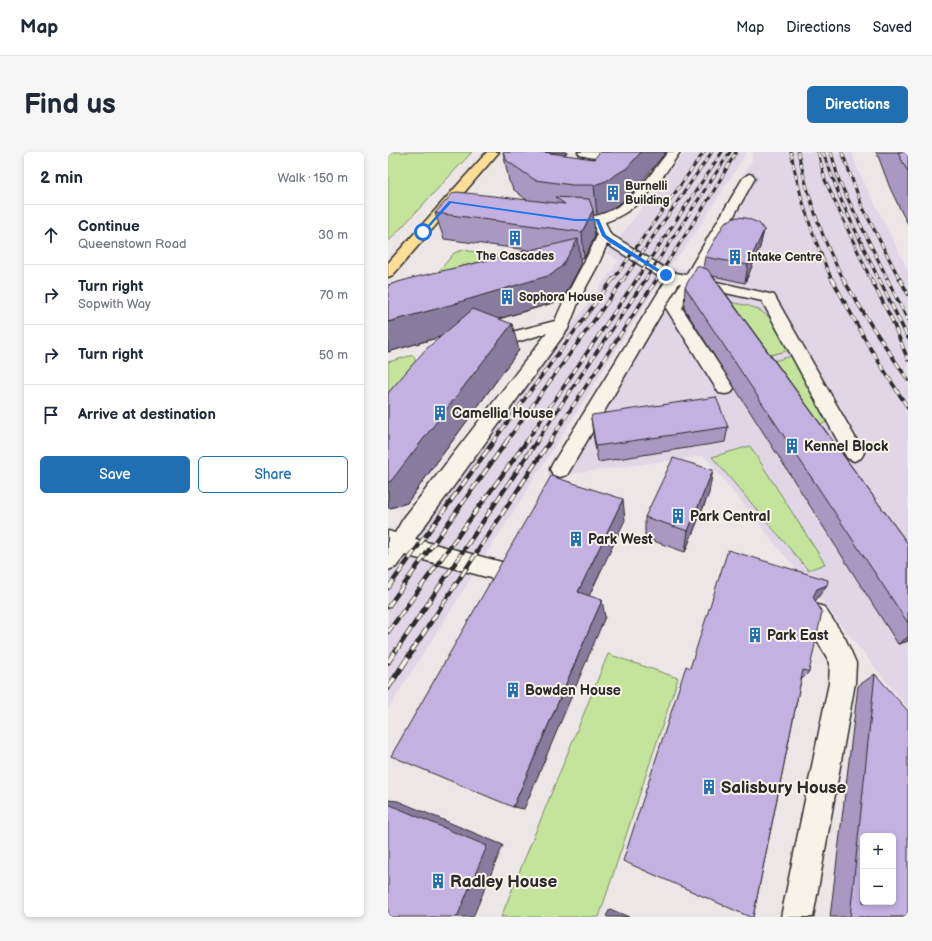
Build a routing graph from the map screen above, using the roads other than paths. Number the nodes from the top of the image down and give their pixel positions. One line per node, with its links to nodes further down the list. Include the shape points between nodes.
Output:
1 (493, 152): 6 (main road)
2 (584, 152): 3 (street)
3 (604, 152)
4 (674, 152): 9 (street, via 632,204)
5 (748, 178): 11 (street)
6 (450, 202): 7 (street); 10 (main road)
7 (467, 204)
8 (568, 219): 9 (street)
9 (601, 228): 11 (street, via 666,275); 12 (street, via 591,265 572,298)
10 (388, 272)
11 (682, 279): 14 (street, via 674,308); 15 (street, via 768,298); 16 (street)
12 (562, 325): 13 (street); 17 (street)
13 (510, 338)
14 (725, 388)
15 (854, 453)
16 (560, 469)
17 (392, 548): 18 (street)
18 (501, 571)
19 (815, 615): 20 (street, via 836,647 843,663 842,683)
20 (797, 917)

